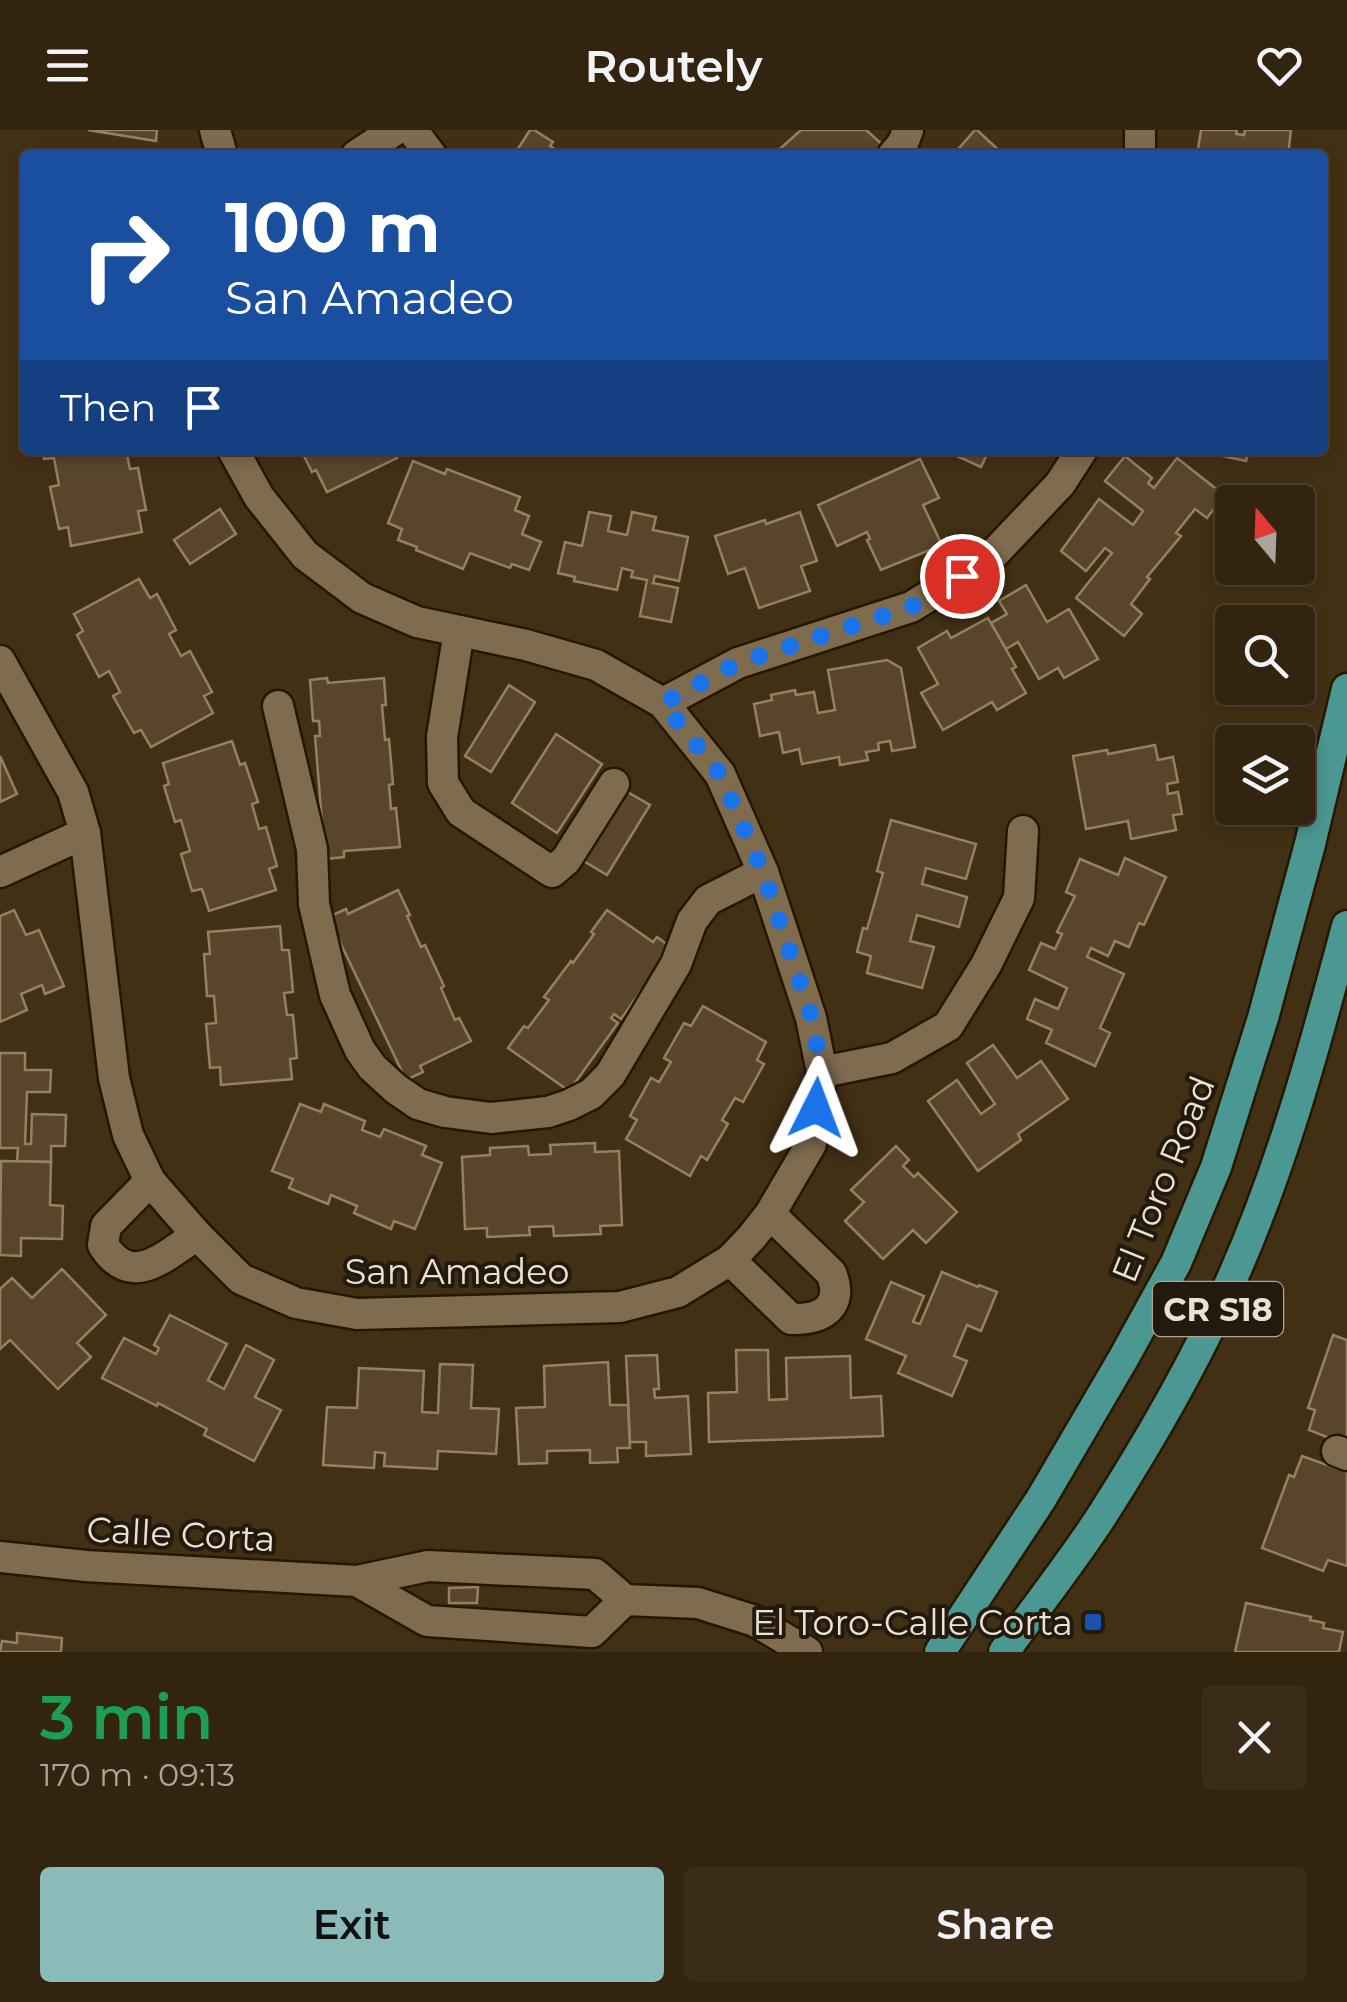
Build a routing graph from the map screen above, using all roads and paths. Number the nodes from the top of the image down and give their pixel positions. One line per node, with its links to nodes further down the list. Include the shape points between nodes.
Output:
1 (394, 130): 3 (street)
2 (412, 130): 4 (street)
3 (364, 150)
4 (427, 150)
5 (236, 455): 7 (street, San Amadeo, via 259,497 305,554 362,598 417,622)
6 (1079, 455): 10 (street, via 988,560 911,607 738,663)
7 (459, 631): 10 (street, San Amadeo, via 596,664); 12 (street, via 442,736 443,783 460,812 552,872)
8 (0, 661): 14 (street, San Amadeo, via 73,792)
9 (1347, 689): 27 (main road, El Toro Road / CR S18, via 1263,1018 1216,1166 1176,1263 1041,1499)
10 (663, 703): 16 (street, San Amadeo, via 720,774)
11 (278, 706): 16 (street, via 312,849 314,904 336,996 372,1067 418,1104 492,1118 548,1112 591,1094 610,1075 708,900)
12 (614, 784)
13 (1024, 831): 18 (street, via 1019,898 948,1026 892,1058)
14 (86, 833): 15 (street); 19 (street, San Amadeo, via 114,1078 128,1135)
15 (0, 872)
16 (763, 872): 18 (street, San Amadeo, via 812,1018)
17 (1347, 926): 28 (main road, CR S18, via 1268,1191 1226,1293 1100,1518)
18 (822, 1072): 20 (street, San Amadeo, via 811,1144)
19 (150, 1181): 21 (street, San Amadeo); 21 (street, via 106,1226 103,1245 112,1259 132,1269 150,1265)
20 (770, 1214): 22 (street, San Amadeo); 22 (street, via 831,1273 834,1300 824,1314 790,1319)
21 (197, 1235): 22 (street, San Amadeo, via 241,1280 296,1303 357,1314 620,1306 678,1292)
22 (730, 1260)
23 (0, 1557): 24 (street, Calle Corta)
24 (357, 1581): 25 (street, Calle Corta, via 428,1566 595,1574); 25 (street, Calle Corta, via 427,1621 592,1632)
25 (626, 1600): 26 (street, Calle Corta, via 698,1604 755,1621)
26 (807, 1652)
27 (940, 1652)
28 (1004, 1652)

